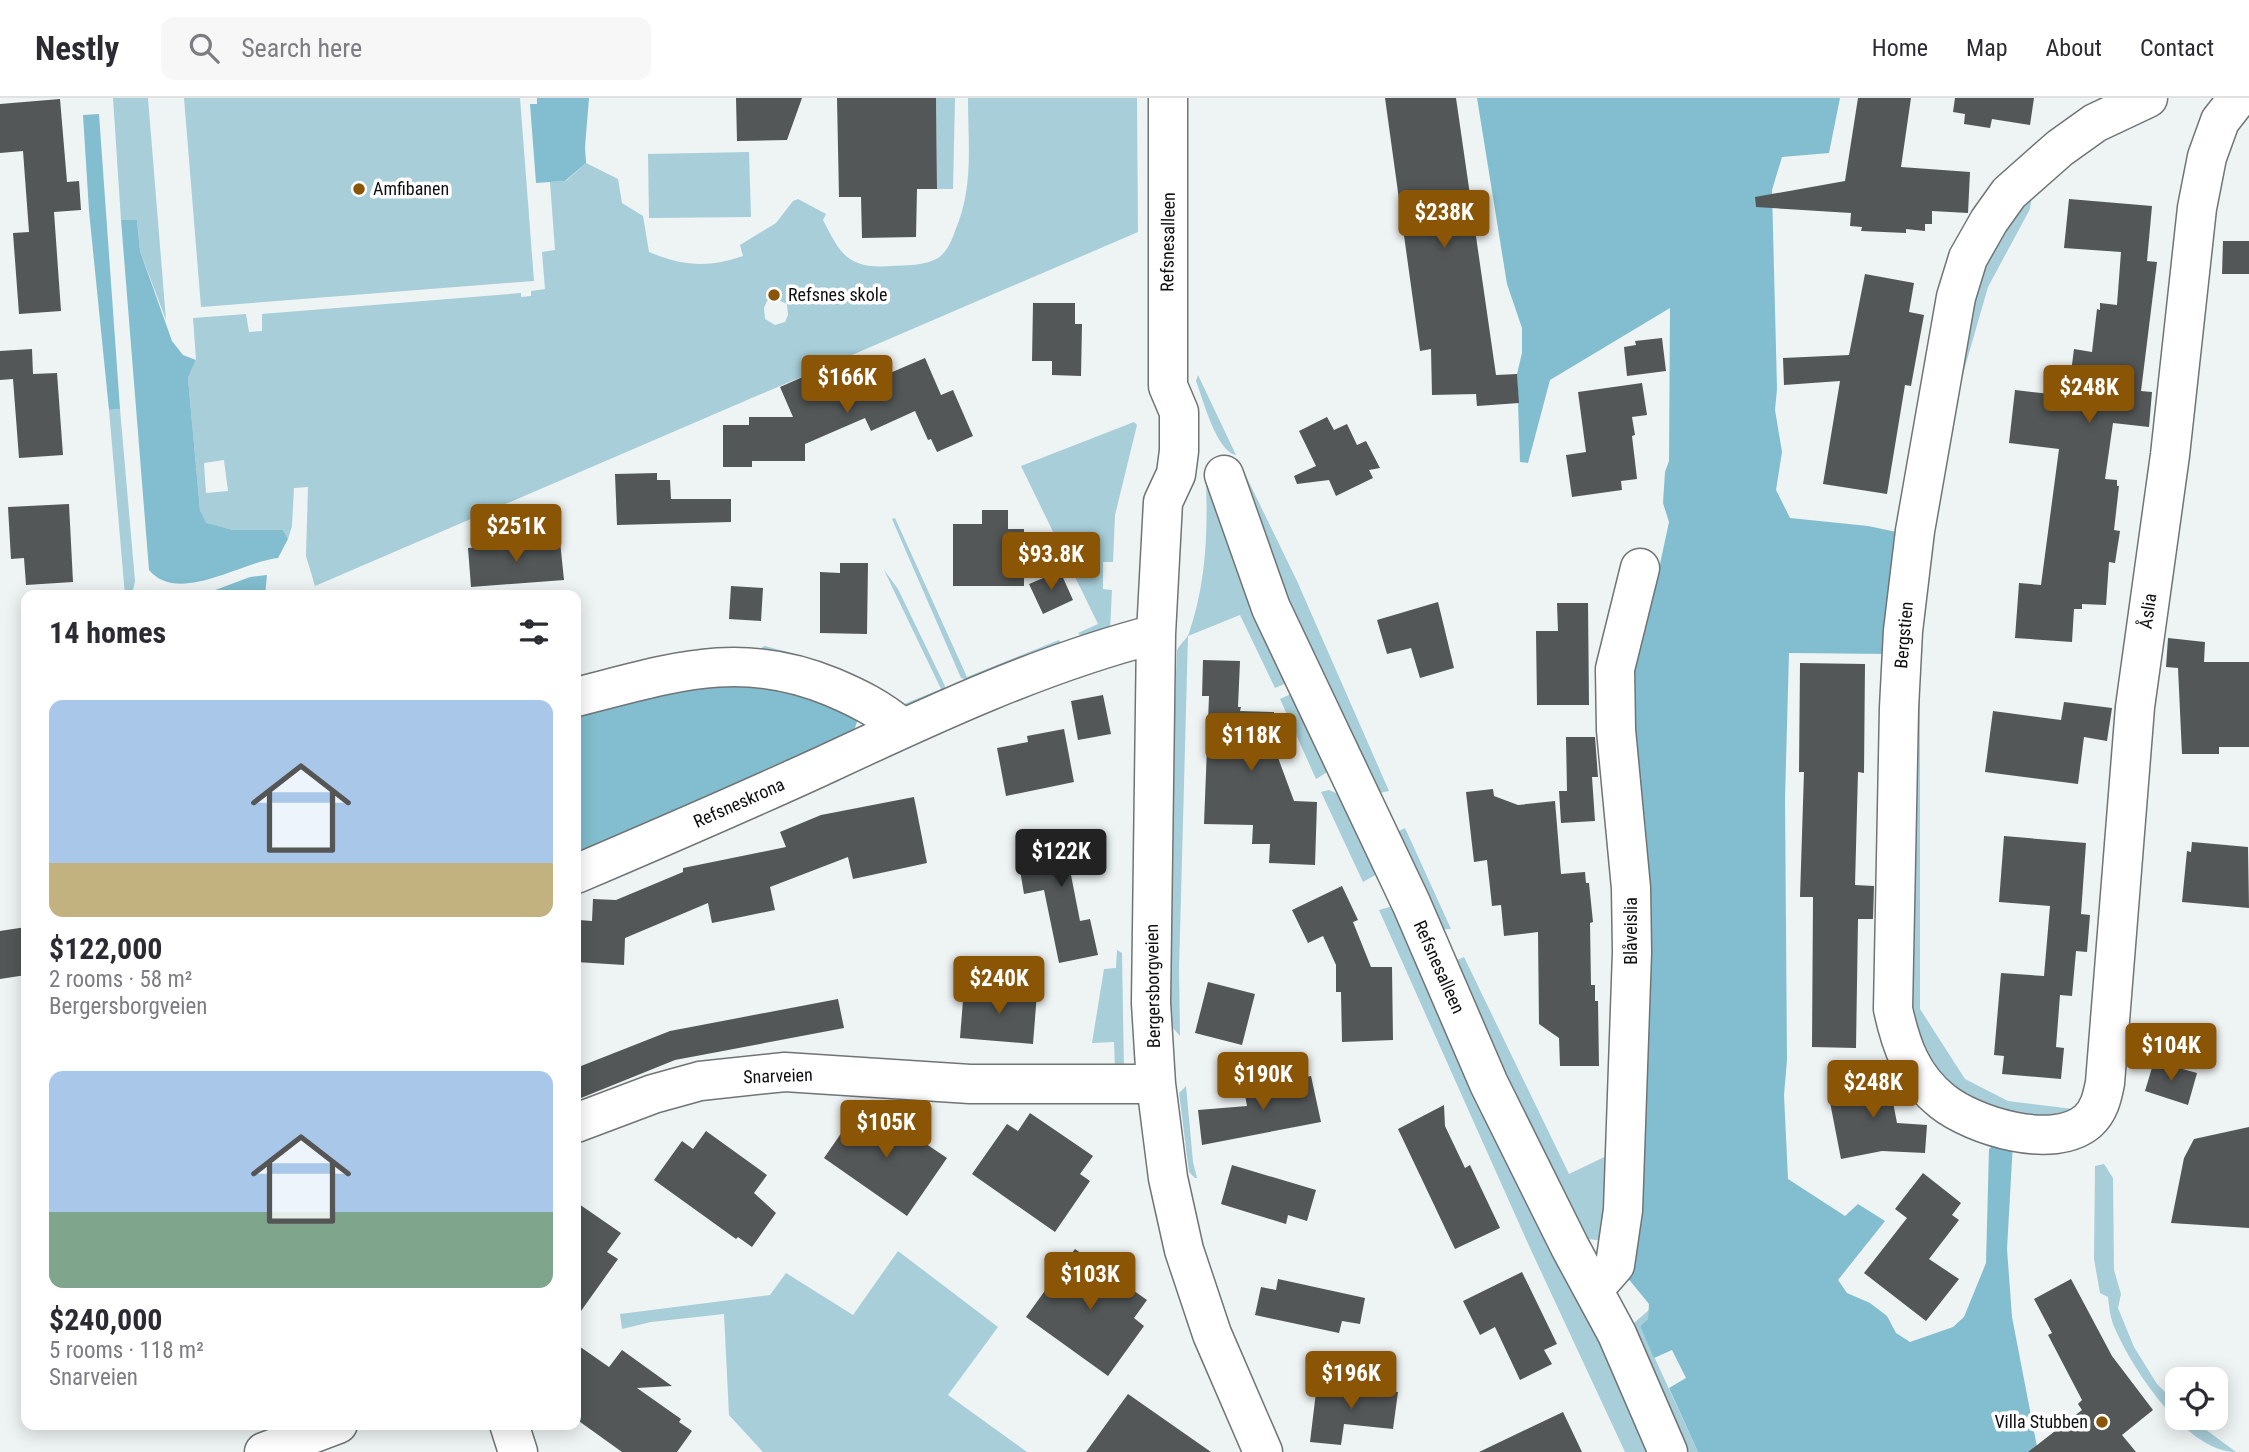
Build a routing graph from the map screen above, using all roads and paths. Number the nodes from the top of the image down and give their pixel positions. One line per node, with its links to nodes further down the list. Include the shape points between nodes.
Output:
1 (1168, 98): 4 (street, Refsnesalleen)
2 (2148, 98): 13 (street, Bergstien, via 2095,123 2019,184 1989,221 1968,258 1956,297 1914,531 1903,631 1893,1009 1900,1040 1924,1082 1943,1102 1972,1118 2038,1135)
3 (2238, 98): 13 (street, Åslia, via 2220,121 2197,208 2170,455 2134,707 2105,1083 2096,1111)
4 (1168, 386): 7 (street, Bergersborgveien, via 1155,412 1152,474 1163,502)
5 (1224, 475): 14 (street, Refsnesalleen, via 1271,608 1411,904 1489,1084)
6 (1640, 568): 14 (street, Blåveislia, via 1615,670 1632,952 1623,1210 1615,1265)
7 (1156, 634): 9 (street, Refsneskrona, via 964,699); 11 (street, Bergersborgveien, via 1151,1003)
8 (581, 696): 9 (street, via 676,672 765,667 810,678 856,697)
9 (901, 727): 10 (street, Refsneskrona)
10 (581, 872)
11 (1156, 1084): 12 (street, Snarveien, via 970,1084 785,1072 700,1080); 19 (street, Bergersborgveien, via 1168,1178 1184,1250 1212,1334)
12 (581, 1121)
13 (2081, 1126)
14 (1594, 1289): 20 (street, Refsnesalleen)
15 (322, 1430): 17 (street)
16 (511, 1430): 18 (street)
17 (264, 1452)
18 (518, 1452)
19 (1263, 1452)
20 (1668, 1452)

